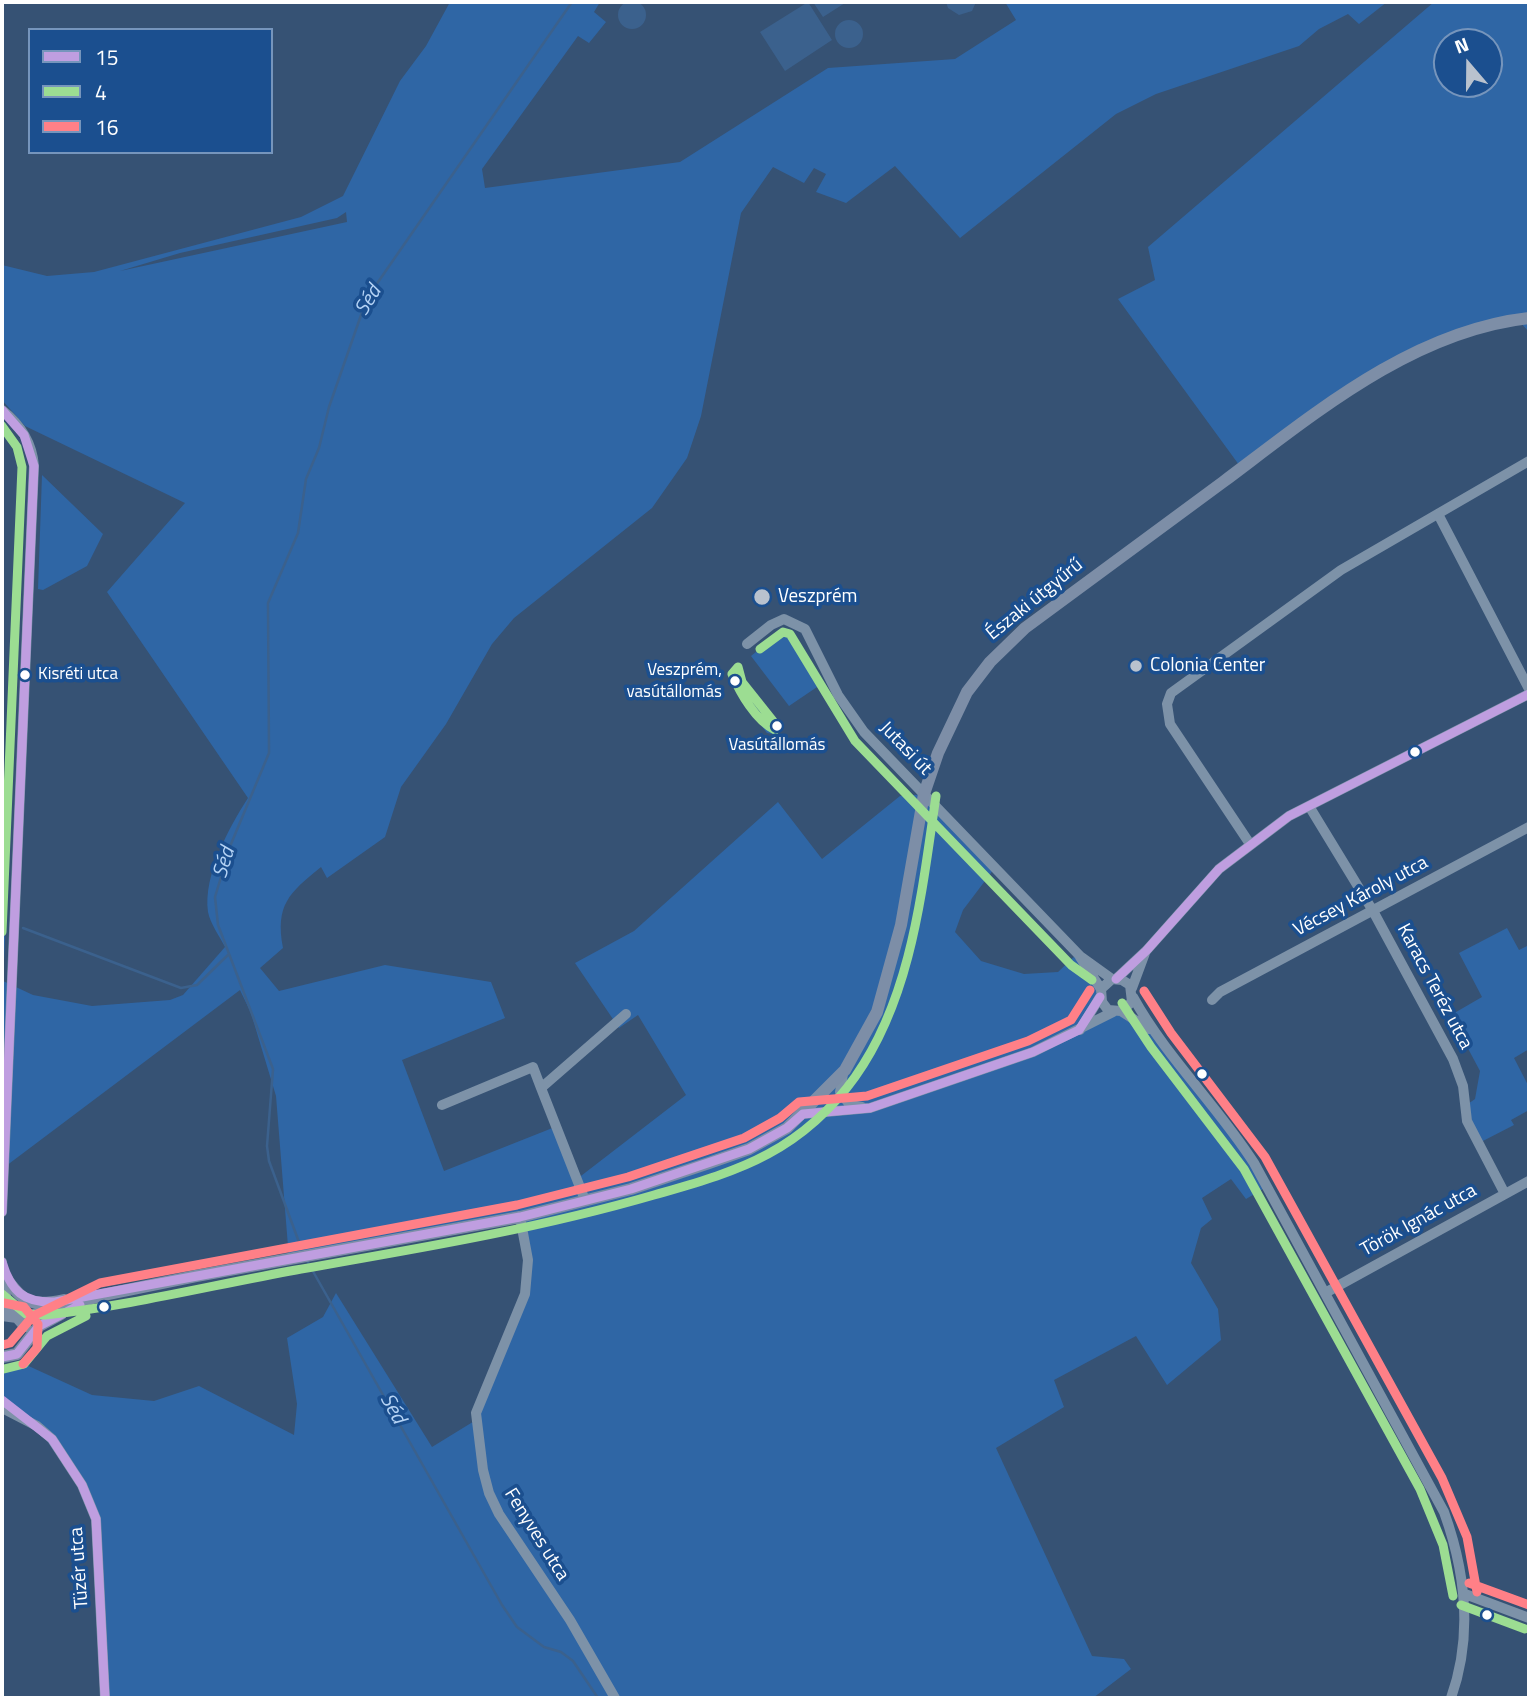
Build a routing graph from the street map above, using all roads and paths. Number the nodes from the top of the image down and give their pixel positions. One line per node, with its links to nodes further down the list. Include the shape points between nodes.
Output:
1 (1529, 318): 7 (main road, Északi útgyűrű, via 1451,337 1377,374 1025,628 990,662 962,701)
2 (2, 410): 30 (street, via 30,443 34,466)
3 (1529, 461): 4 (street)
4 (1437, 514): 6 (street); 10 (street, via 1341,570 1171,693 1167,704 1170,724)
5 (747, 645): 7 (street, Jutasi út, via 784,619 805,629 855,722)
6 (1529, 691): 8 (street)
7 (924, 794): 13 (street, Jutasi út); 22 (main road, Északi útgyűrű, via 901,925 877,1012)
8 (1309, 806): 10 (street); 11 (street, Karacs Teréz utca)
9 (1529, 827): 11 (street, Vécsey Károly utca)
10 (1250, 844): 12 (street, via 1219,869)
11 (1373, 911): 17 (street, Vécsey Károly utca); 28 (street, Karacs Teréz utca, via 1453,1059 1463,1086 1467,1121)
12 (1146, 951): 14 (street); 16 (street)
13 (1080, 956): 14 (street, Jutasi út); 15 (street, Jutasi út)
14 (1114, 979): 15 (street); 16 (street, Jutasi út, via 1125,981)
15 (1101, 993): 18 (street, Jutasi út, via 1106,1008); 20 (street)
16 (1133, 993): 18 (street, via 1130,1006); 21 (street, Jutasi út)
17 (1212, 1000)
18 (1117, 1012): 20 (street); 21 (street, Jutasi út)
19 (626, 1014): 23 (street)
20 (1079, 1030): 25 (street, via 1033,1052)
21 (1152, 1032): 33 (street, Jutasi út, via 1230,1125)
22 (845, 1070): 25 (street, via 840,1093 850,1105); 26 (main road, Északi útgyűrű)
23 (541, 1088): 24 (street, via 533,1067); 29 (street)
24 (442, 1105)
25 (870, 1108): 26 (street)
26 (803, 1114): 29 (main road, Északi útgyűrű, via 749,1149)
27 (1529, 1181): 28 (street, Török Ignác utca)
28 (1505, 1194): 33 (street, Török Ignác utca)
29 (585, 1200): 31 (main road, Északi útgyűrű)
30 (2, 1212)
31 (520, 1217): 34 (main road, Északi útgyűrű); 44 (street, Fenyves utca, via 528,1260 526,1294 476,1413 483,1470 499,1514 570,1620)
32 (3, 1268): 34 (main road, via 15,1291 31,1303); 35 (street)
33 (1325, 1293): 41 (street, Jutasi út, via 1436,1493 1455,1541)
34 (103, 1295): 35 (main road); 36 (main road, via 39,1326)
35 (12, 1317): 36 (main road, via 26,1328)
36 (26, 1343): 37 (main road, via 18,1354)
37 (4, 1359)
38 (2, 1400): 40 (street, Tüzér utca)
39 (2, 1408): 40 (street, Tüzér utca)
40 (24, 1419): 43 (street, Tüzér utca, via 45,1431 61,1451 96,1520)
41 (1465, 1594): 42 (street); 45 (street, Jutasi út, via 1463,1643)
42 (1529, 1618)
43 (105, 1698)
44 (615, 1698)
45 (1451, 1698)

